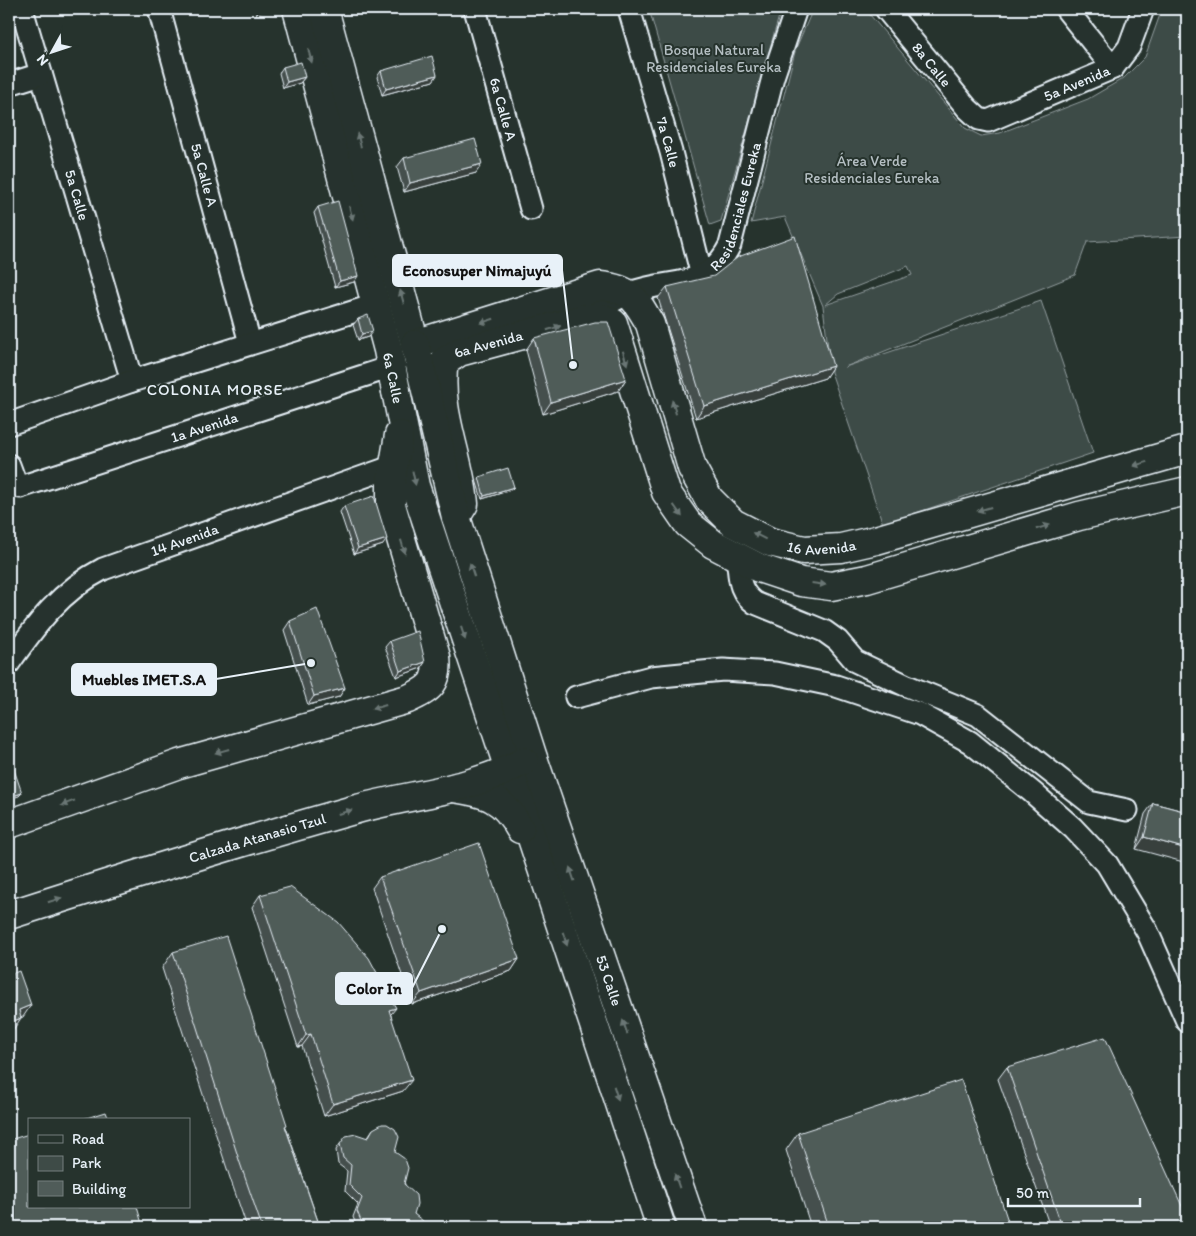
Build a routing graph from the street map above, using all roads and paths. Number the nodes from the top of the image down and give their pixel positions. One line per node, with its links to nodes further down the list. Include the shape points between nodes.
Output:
1 (22, 9): 12 (street, 5a Calle)
2 (159, 9): 20 (street, 5a Calle A)
3 (297, 9): 18 (main road, 6a Calle, one-way to 18)
4 (324, 9): 21 (main road, 6a Calle, one-way to 4)
5 (475, 9): 15 (street, 6a Calle A)
6 (629, 9): 16 (street, 7a Calle)
7 (796, 9): 16 (street, Residenciales Eureka, via 768,96 730,244 723,259)
8 (886, 9): 14 (street, 8a Calle)
9 (1066, 9): 11 (street)
10 (1143, 9): 11 (street, 5a Avenida, via 1130,47)
11 (1113, 68): 14 (street, 5a Avenida, via 1001,117 988,121)
12 (41, 74): 13 (street); 22 (street, 5a Calle)
13 (9, 84)
14 (979, 119)
15 (531, 209)
16 (702, 276): 17 (street, Residenciales Eureka)
17 (629, 293): 19 (street, Residenciales Eureka); 21 (main road, 6a Avenida, one-way to 21, via 600,286); 25 (main road, 16 Avenida, one-way to 17, via 841,548 804,550 770,542 733,523 708,499 692,468 650,324)
18 (375, 305): 20 (street); 23 (main road, 6a Calle)
19 (594, 318): 29 (main road, 6a Avenida, one-way to 19, via 464,504 445,410 444,362 458,352); 30 (main road, one-way to 30, via 613,323 666,492 688,524 713,544)
20 (250, 343): 22 (street)
21 (415, 344): 23 (main road); 29 (main road, 6a Calle)
22 (132, 381): 24 (street)
23 (396, 391): 26 (street, 1a Avenida, via 17,486); 27 (main road); 33 (main road, 6a Calle, one-way to 33, via 415,486)
24 (9, 424)
25 (1187, 450)
26 (9, 464)
27 (394, 466): 31 (street, 14 Avenida, via 102,569 82,579 44,614); 38 (main road, one-way to 38, via 391,505 438,671 425,692 179,764)
28 (1187, 491): 30 (main road, one-way to 28, via 759,568 801,582 831,586 867,579 1079,516)
29 (456, 517): 34 (main road, 6a Calle, one-way to 29)
30 (737, 556): 37 (street, via 741,588 756,603 824,631 838,641 855,661 978,715 1089,802)
31 (9, 663)
32 (576, 696): 41 (street, via 651,677 723,670 775,673 836,686 920,714 970,742 1073,828 1107,864 1147,931)
33 (499, 744): 35 (main road, 53 Calle)
34 (528, 745): 35 (main road, Calzada Atanasio Tzul); 43 (main road, 53 Calle, one-way to 34)
35 (508, 770): 36 (main road, Calzada Atanasio Tzul); 39 (main road, 53 Calle)
36 (453, 788): 39 (main road, via 476,791 499,800 515,819); 40 (main road, Calzada Atanasio Tzul, one-way to 36, via 206,851 378,803)
37 (1127, 810)
38 (9, 824)
39 (541, 868): 42 (main road, 53 Calle, one-way to 42)
40 (9, 915)
41 (1187, 1021)
42 (661, 1227)
43 (693, 1227)

